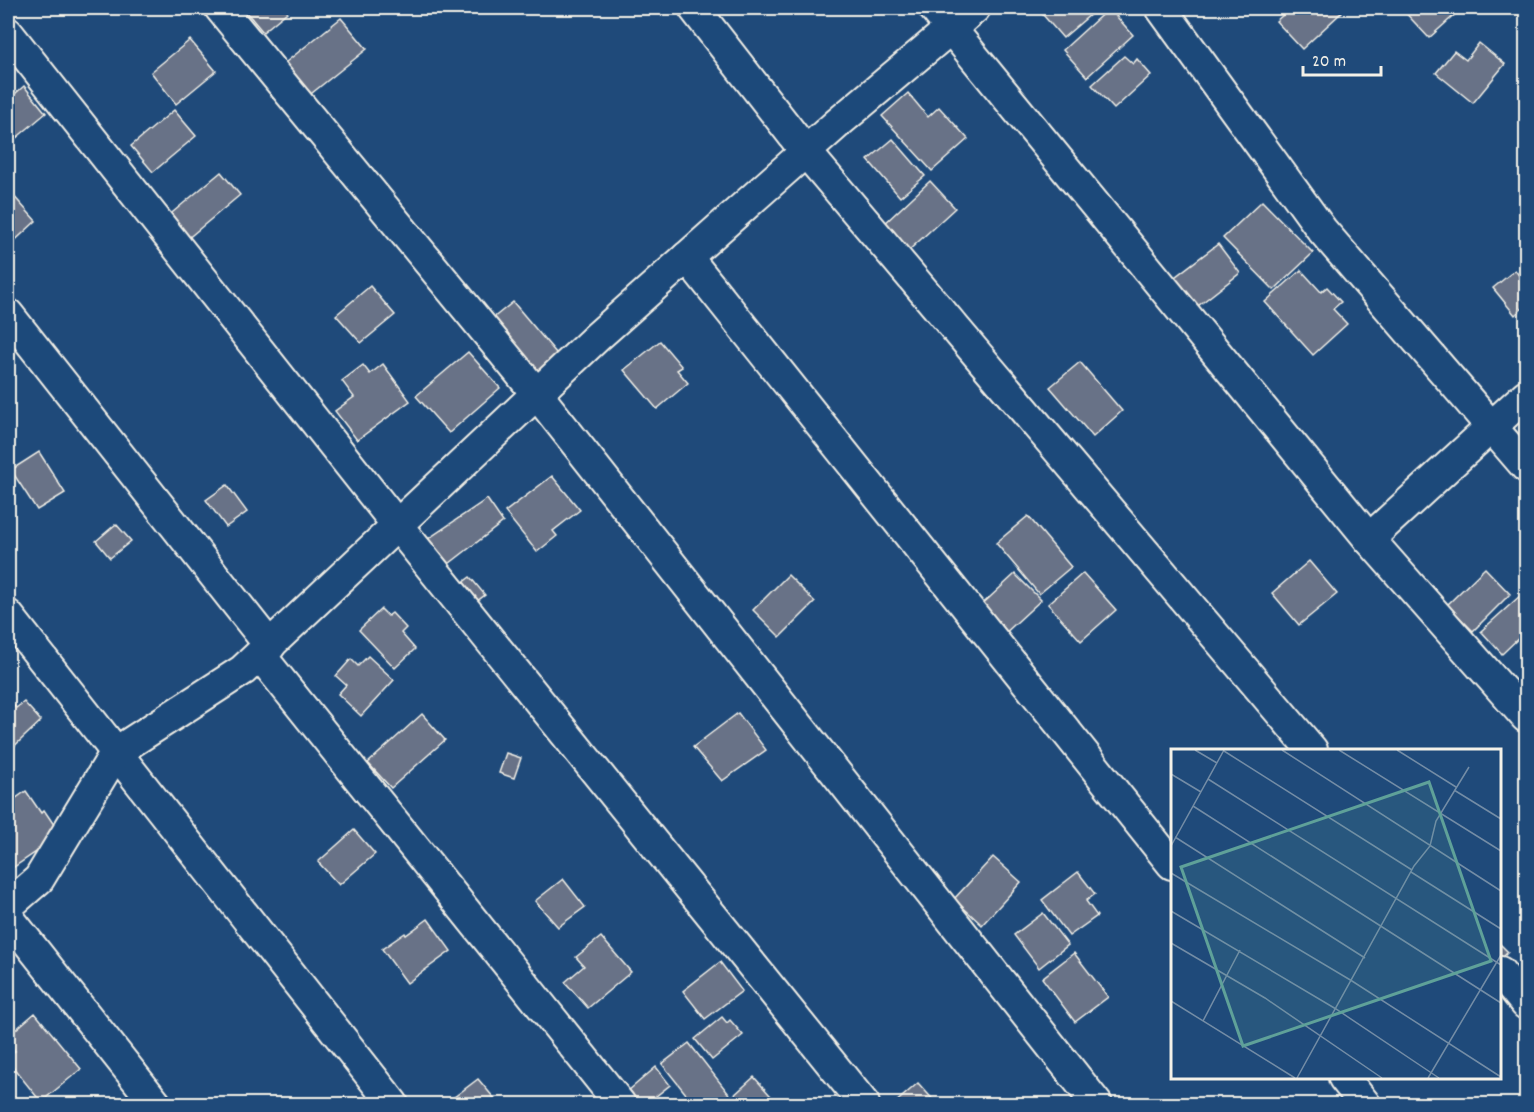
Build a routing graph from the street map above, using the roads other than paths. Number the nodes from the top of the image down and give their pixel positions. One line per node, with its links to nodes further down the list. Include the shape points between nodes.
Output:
1 (220, 8): 10 (street)
2 (694, 8): 7 (street)
3 (975, 8): 5 (street)
4 (1161, 8): 12 (street, via 1322,230)
5 (942, 18): 7 (street); 15 (street)
6 (8, 33): 14 (street)
7 (806, 152): 8 (street); 19 (street)
8 (687, 257): 10 (street); 21 (street)
9 (8, 314): 17 (street)
10 (537, 394): 14 (street); 31 (street)
11 (1527, 396): 12 (street)
12 (1493, 428): 13 (street); 15 (street)
13 (1527, 467)
14 (397, 525): 17 (street); 30 (street)
15 (1369, 539): 18 (street)
16 (8, 615): 20 (street)
17 (265, 650): 20 (street, via 243,670); 29 (street)
18 (1527, 717)
19 (1311, 749)
20 (116, 752): 22 (street, via 39,879); 28 (street)
21 (1171, 862)
22 (8, 906)
23 (8, 917): 27 (street)
24 (1501, 973): 25 (street)
25 (1527, 1004)
26 (1346, 1079): 32 (street)
27 (156, 1104)
28 (393, 1104)
29 (620, 1104)
30 (864, 1104)
31 (1096, 1104)
32 (1365, 1104)

